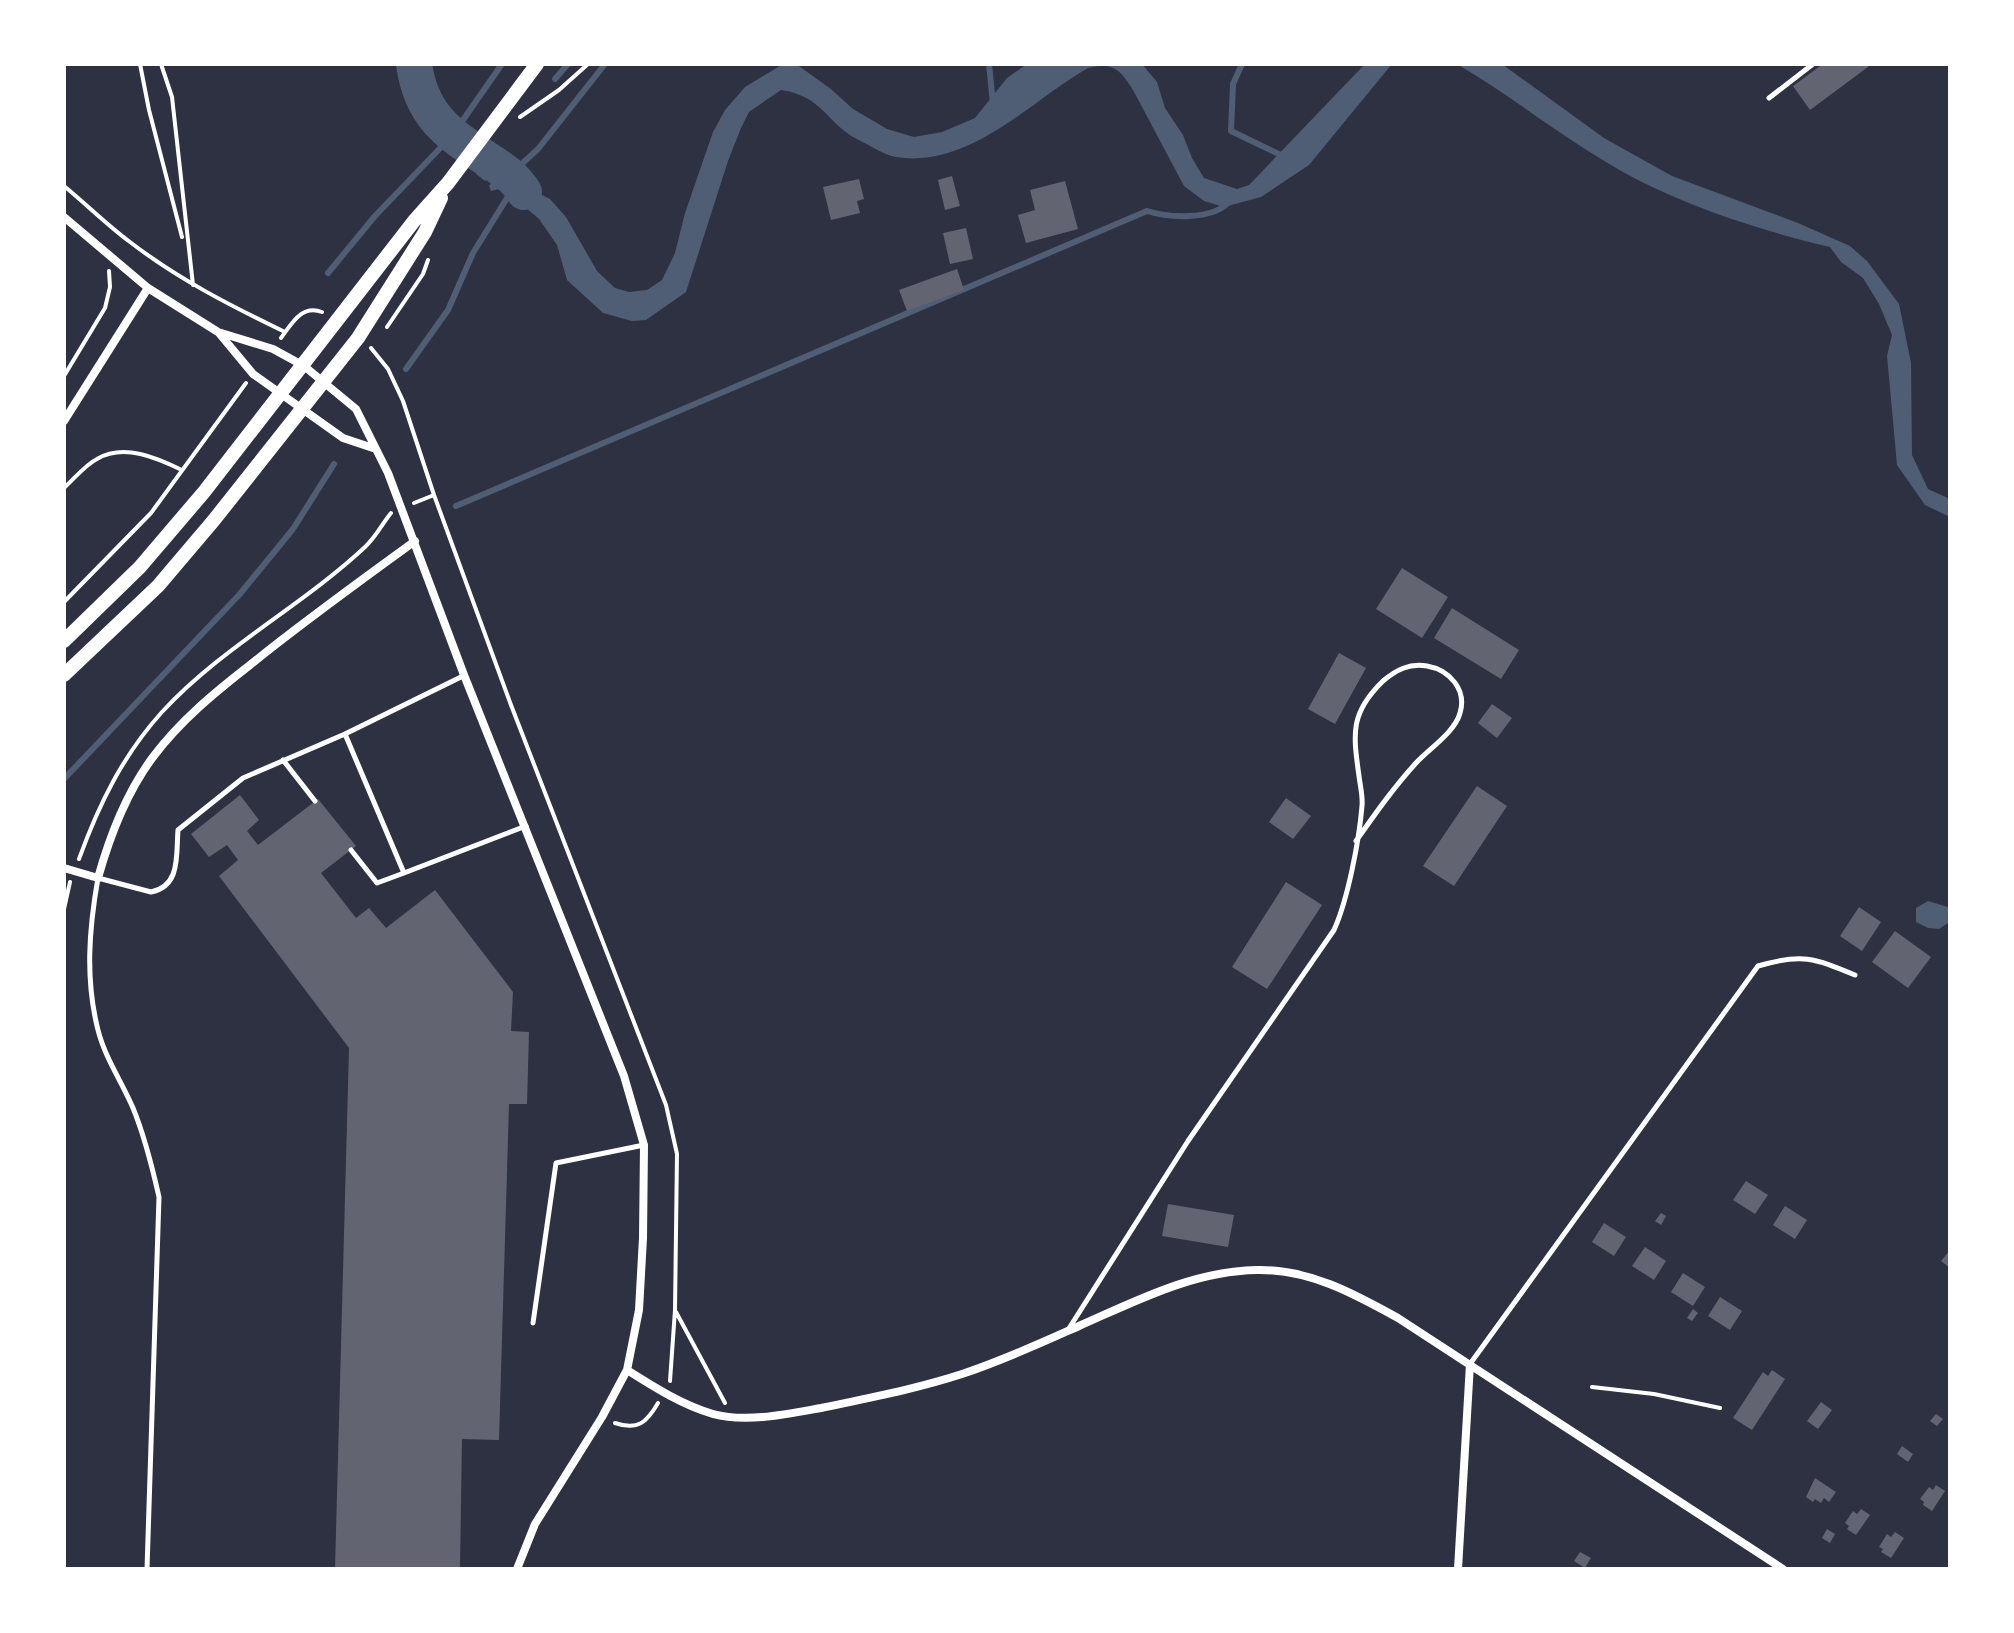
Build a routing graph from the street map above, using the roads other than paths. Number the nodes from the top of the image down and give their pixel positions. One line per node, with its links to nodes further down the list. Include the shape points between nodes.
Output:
1 (537, 64): 4 (street, via 502,122)
2 (1813, 64): 3 (lane)
3 (1769, 98)
4 (448, 183): 8 (street); 9 (street, via 390,290)
5 (64, 217): 6 (street)
6 (148, 288): 7 (street); 12 (street)
7 (218, 332): 8 (street, via 273,349); 10 (street, via 253,374)
8 (304, 366): 9 (street); 10 (street)
9 (324, 380): 11 (street); 13 (street, via 356,409)
10 (281, 395): 11 (street); 15 (street, via 140,567)
11 (302, 409): 13 (street, via 343,438); 16 (street, via 158,586)
12 (64, 421)
13 (373, 448): 14 (street)
14 (415, 541): 17 (street); 26 (street, via 264,654 174,731 134,787 111,834)
15 (64, 641)
16 (64, 675)
17 (464, 675): 18 (lane); 21 (street)
18 (345, 734): 19 (lane); 25 (lane)
19 (283, 760): 20 (lane); 26 (lane, via 243,778 178,830 175,875 166,886 151,892)
20 (315, 801)
21 (526, 826): 25 (lane); 28 (street, via 624,1076)
22 (1356, 841): 22 (lane, via 1363,803 1353,732 1360,711 1373,691 1406,665 1439,669 1461,689 1458,720); 30 (lane, via 1346,905 1334,930 1188,1141)
23 (351, 850): 25 (lane, via 377,883)
24 (64, 868): 26 (street)
25 (404, 873)
26 (98, 878): 33 (lane, via 88,949 93,1009 105,1052 149,1150 159,1197)
27 (1855, 975): 31 (lane, via 1816,959 1787,957 1758,966)
28 (644, 1145): 29 (lane, via 556,1163); 32 (street, via 639,1310)
29 (533, 1323)
30 (1068, 1331): 31 (street, via 1197,1279 1237,1271 1280,1271 1327,1282 1363,1298); 32 (street, via 963,1374 893,1394 738,1417 693,1407)
31 (1470, 1364): 35 (street); 36 (street)
32 (627, 1370): 34 (street, via 535,1524)
33 (147, 1569)
34 (517, 1569)
35 (1458, 1569)
36 (1783, 1569)

